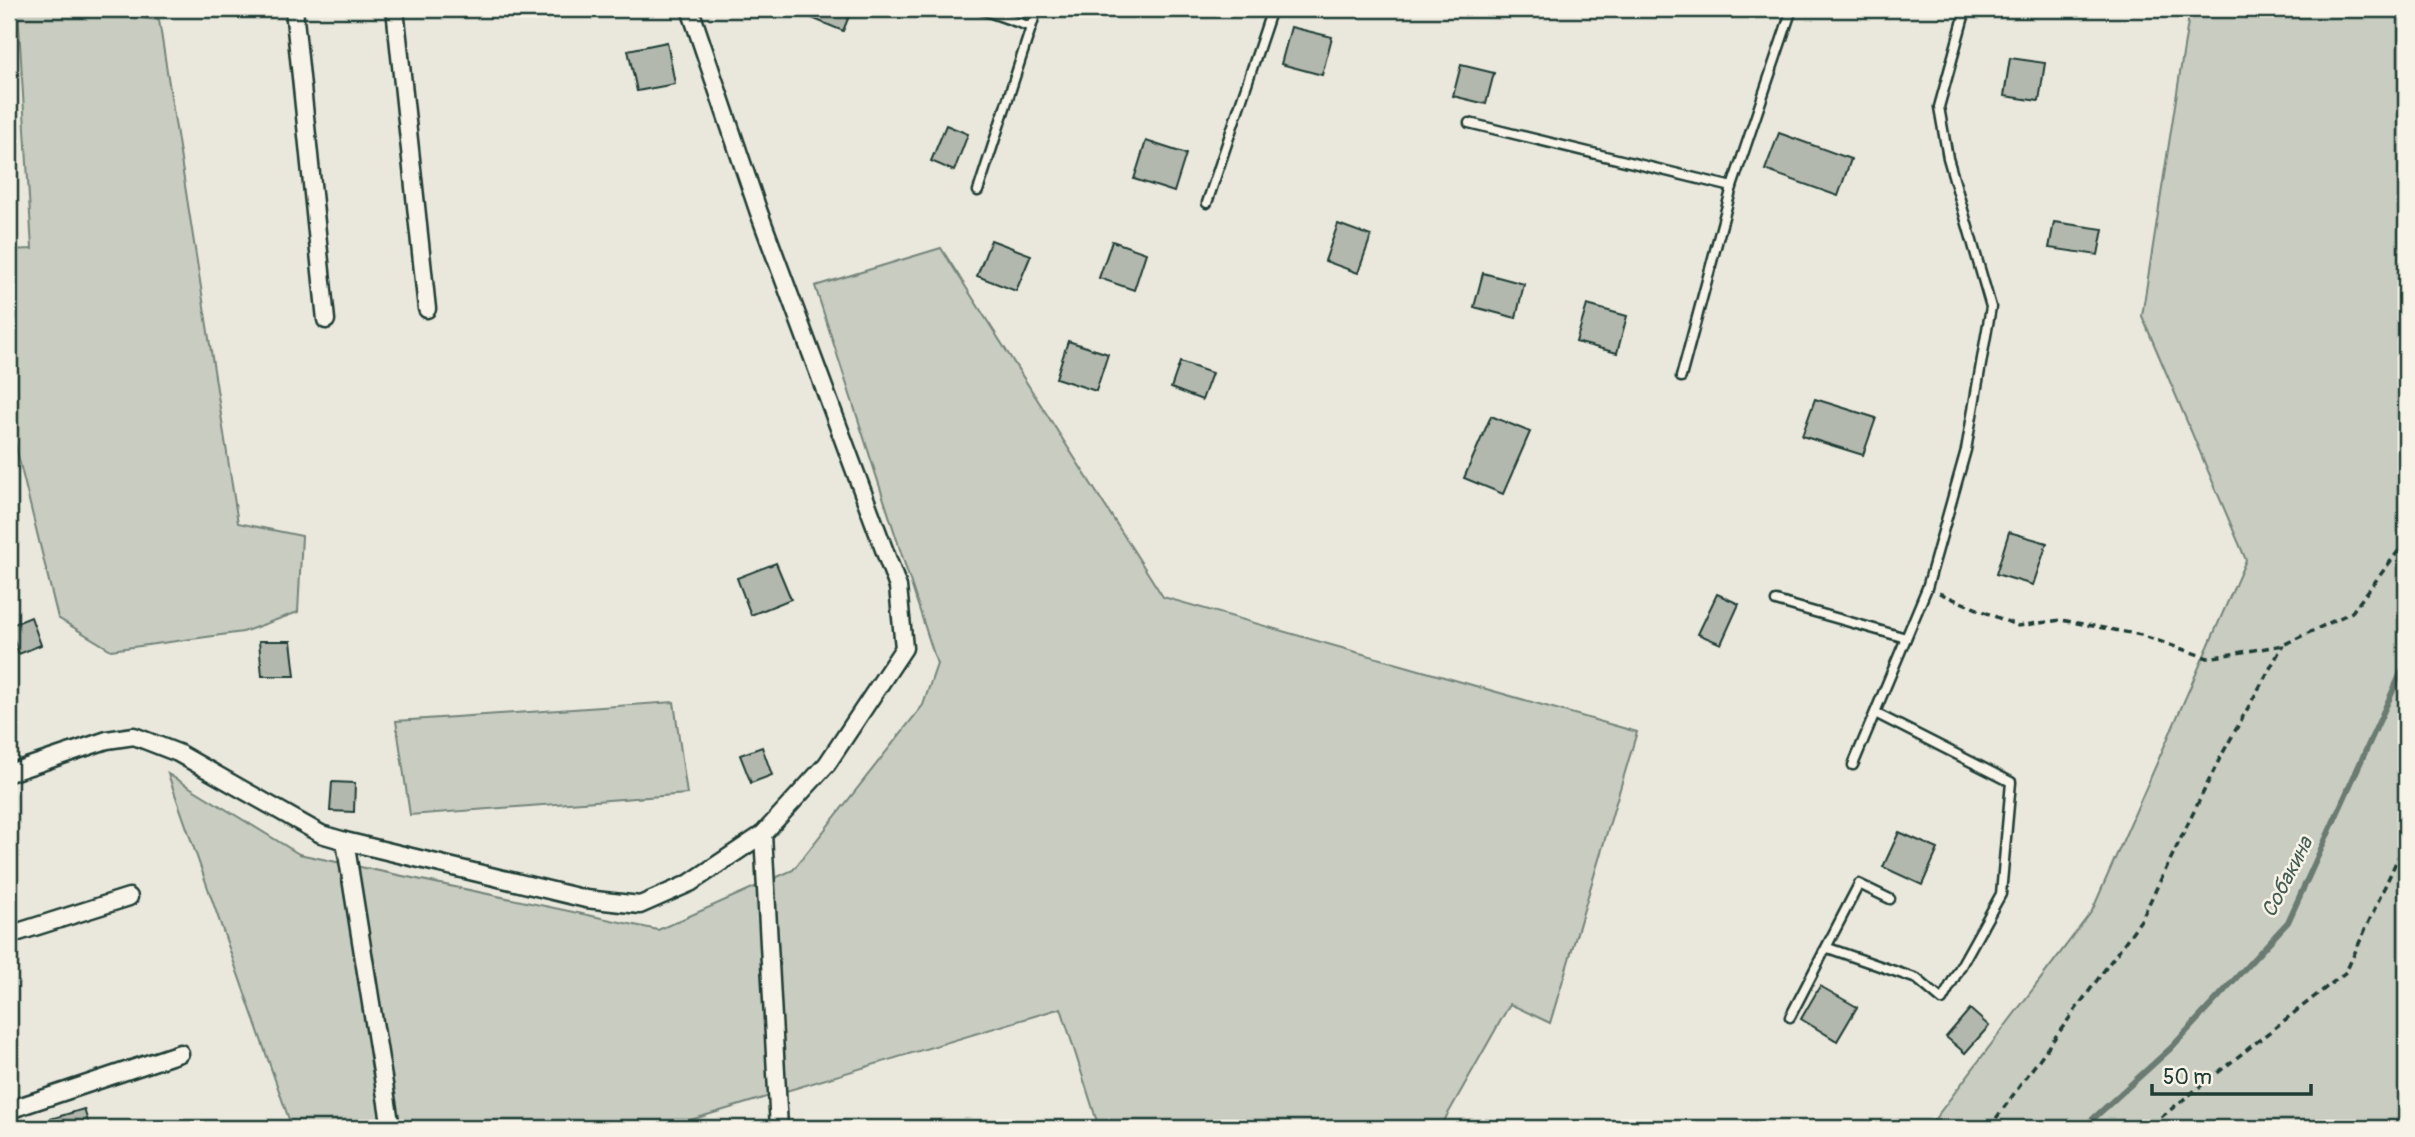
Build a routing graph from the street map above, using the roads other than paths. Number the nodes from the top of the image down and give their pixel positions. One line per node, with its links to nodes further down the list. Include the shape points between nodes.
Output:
1 (294, 9): 15 (street)
2 (395, 9): 14 (street)
3 (690, 9): 22 (street, via 758,209 898,587 904,648 827,764)
4 (980, 9): 9 (lane)
5 (1037, 9): 9 (lane)
6 (1272, 9): 13 (lane)
7 (1792, 9): 11 (lane)
8 (1966, 9): 18 (lane, via 1939,107 1948,158 1992,307 1966,450 1927,588)
9 (1031, 27): 12 (lane)
10 (1469, 123): 11 (lane)
11 (1732, 187): 16 (lane)
12 (978, 191)
13 (1207, 203)
14 (427, 309)
15 (326, 320)
16 (1681, 377)
17 (1776, 601): 18 (lane)
18 (1906, 638): 19 (lane)
19 (1875, 713): 20 (lane); 27 (lane, via 2011,782 2001,894 1942,1000 1917,979)
20 (1853, 765)
21 (9, 773): 23 (street, via 107,740 134,736 178,753 321,834)
22 (762, 834): 23 (street, via 690,883 640,905 586,899); 32 (street)
23 (345, 841): 31 (street)
24 (129, 897): 26 (street)
25 (1890, 899): 27 (lane, via 1859,884)
26 (9, 935)
27 (1828, 948): 28 (lane)
28 (1790, 1017)
29 (180, 1053): 30 (street)
30 (9, 1110)
31 (391, 1128)
32 (779, 1128)

